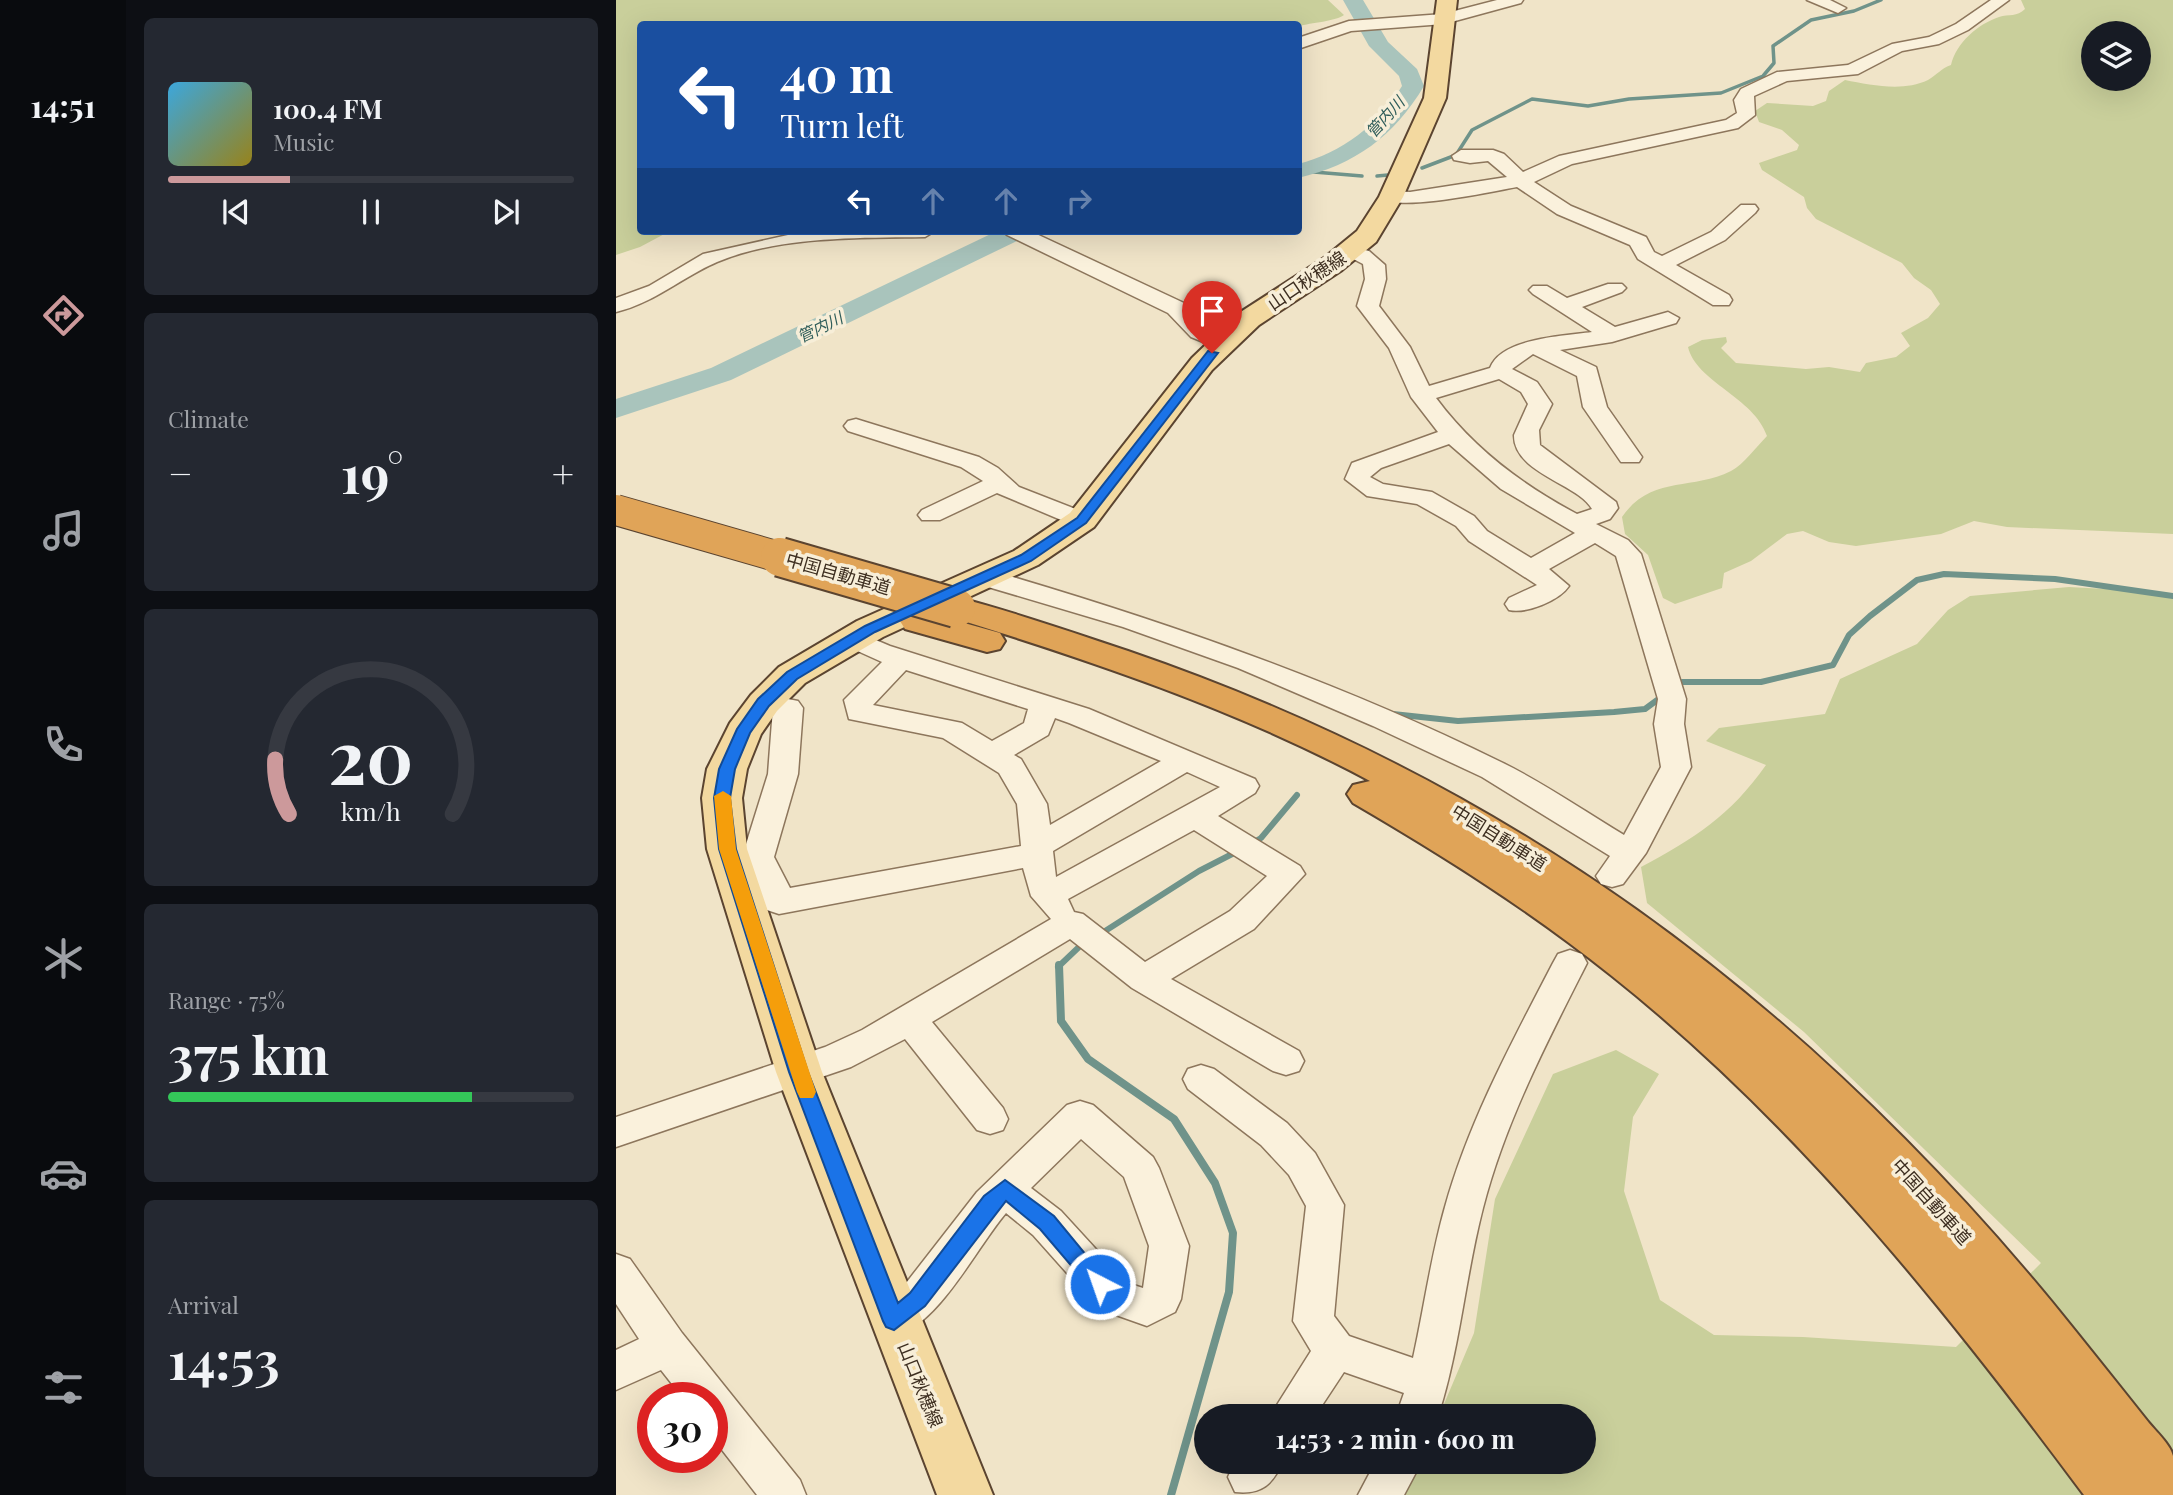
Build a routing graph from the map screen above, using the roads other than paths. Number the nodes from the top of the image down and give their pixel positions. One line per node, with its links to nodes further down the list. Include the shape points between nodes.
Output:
1 (1515, 0): 5 (street)
2 (1815, 0): 4 (street)
3 (2001, 0): 8 (street, via 1942,37 1898,47 1852,70 1798,72 1757,87 1743,100 1746,115 1732,124 1566,160)
4 (1838, 8)
5 (1446, 9): 6 (street, via 1334,29); 9 (main road, 山口秋穂線, via 1435,98)
6 (1302, 42)
7 (1441, 164): 8 (street, via 1466,147 1466,159 1496,157)
8 (1520, 181): 9 (street); 14 (street, via 1570,214 1639,242 1645,255)
9 (1391, 197): 13 (main road, 山口秋穂線, via 1367,236)
10 (1748, 209): 14 (street, via 1718,236)
11 (819, 235): 20 (street, via 710,258 656,290)
12 (1023, 235): 15 (street)
13 (1350, 252): 24 (main road, 山口秋穂線, via 1250,319); 27 (street, via 1371,260 1377,279 1368,306 1403,352)
14 (1662, 264): 19 (street)
15 (1118, 282): 17 (street); 24 (street, via 1176,308 1199,332)
16 (1615, 288): 21 (street)
17 (1097, 290)
18 (1540, 290): 21 (street)
19 (1721, 300)
20 (616, 306)
21 (1567, 306): 23 (street)
22 (1668, 318): 23 (street)
23 (1612, 335): 25 (street)
24 (1223, 343): 34 (main road, 山口秋穂線)
25 (1540, 349): 26 (street, via 1525,349 1502,364); 30 (street, via 1588,372 1595,407)
26 (1500, 372): 27 (street); 35 (street, via 1518,378 1537,395 1540,404 1526,436 1535,457 1603,502 1601,514)
27 (1422, 395): 29 (street)
28 (856, 426): 31 (street, via 970,462)
29 (1453, 435): 35 (street, via 1489,469); 37 (street, via 1361,468 1357,479 1376,491 1423,497)
30 (1630, 457)
31 (998, 483): 33 (street); 34 (street, via 1035,504)
32 (616, 510): 40 (highway, 中国自動車道, bridge)
33 (932, 515)
34 (1082, 520): 38 (main road, 山口秋穂線)
35 (1585, 528): 37 (street); 38 (street, via 1628,554 1672,699 1669,724 1676,767 1621,864 1493,770 1383,719 1248,662)
36 (616, 533): 40 (highway, 中国自動車道)
37 (1531, 569): 39 (street, via 1556,586)
38 (987, 578): 41 (main road, 山口秋穂線)
39 (1519, 604)
40 (925, 629): 41 (street, via 880,652); 42 (street); 44 (street, via 858,700 859,712 951,730); 73 (highway, 中国自動車道, via 1082,672 1273,748 1469,852 1625,961 1805,1122 1896,1219 1996,1335); 74 (highway, 中国自動車道, via 1119,660 1296,730 1435,799 1525,853 1653,941 1767,1037 1928,1196 2056,1345)
41 (852, 638): 48 (main road, 山口秋穂線, via 792,675 743,732 727,769 722,798 727,849)
42 (1044, 705): 44 (street, via 1038,728); 45 (street)
43 (788, 708): 48 (street, via 783,774)
44 (990, 755): 47 (street, via 1010,766 1032,804)
45 (1186, 760): 46 (street, via 1244,786); 47 (street)
46 (1195, 816): 49 (street); 52 (street, via 1289,874 1242,919)
47 (1037, 850): 48 (street, via 779,902 765,866); 49 (street)
48 (746, 866): 55 (main road, 山口秋穂線)
49 (1047, 896): 50 (street)
50 (1071, 923): 52 (street); 53 (street)
51 (1570, 962): 66 (street, via 1484,1139 1463,1211)
52 (1144, 979): 54 (street)
53 (909, 1019): 55 (street, via 874,1040); 57 (street)
54 (1286, 1061)
55 (799, 1072): 58 (street); 61 (main road, 山口秋穂線)
56 (1201, 1079): 63 (street, via 1274,1134 1303,1164 1325,1205 1313,1321)
57 (990, 1119)
58 (616, 1132)
59 (1005, 1189): 59 (street, via 1080,1116 1140,1168 1169,1246 1161,1299 1147,1308 1113,1296 1047,1223); 61 (street, via 917,1300)
60 (616, 1271): 62 (street)
61 (894, 1321): 71 (main road, 山口秋穂線)
62 (667, 1346): 64 (street); 65 (street)
63 (1335, 1350): 66 (street); 67 (street)
64 (616, 1371)
65 (695, 1382)
66 (1423, 1399)
67 (1299, 1404)
68 (728, 1424): 70 (street)
69 (1392, 1474): 72 (street)
70 (784, 1495)
71 (965, 1495)
72 (1380, 1495)
73 (2119, 1495)
74 (2170, 1495)

